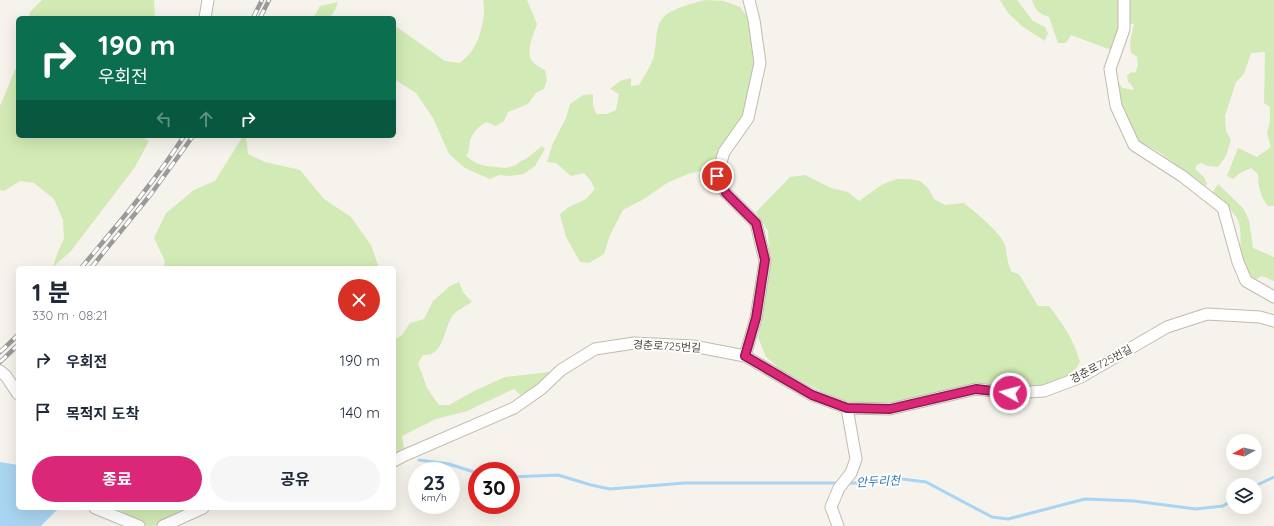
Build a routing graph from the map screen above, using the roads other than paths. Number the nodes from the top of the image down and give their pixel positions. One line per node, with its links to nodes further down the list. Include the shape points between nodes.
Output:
1 (208, 0): 4 (street)
2 (749, 0): 7 (street, via 760,63 748,118 724,152 717,176 726,193 756,223 765,260 756,318)
3 (1124, 0): 5 (street, via 1124,29 1110,70 1116,106 1134,145 1182,176 1223,208 1246,281)
4 (205, 16)
5 (1274, 297)
6 (1274, 321): 10 (street, 경춘로725번길, via 1260,317 1208,314 1167,327 1081,377 1044,391 1010,393 976,389 890,409)
7 (745, 356): 10 (street, 경춘로725번길, via 812,395); 11 (street, 경춘로725번길, via 693,346 634,343 595,349 561,370 541,390 514,408)
8 (0, 371): 9 (street)
9 (16, 391)
10 (847, 408): 16 (street, via 856,459 851,473 839,488 831,507)
11 (396, 460)
12 (100, 510): 14 (street)
13 (199, 510): 15 (street)
14 (139, 526)
15 (163, 526)
16 (838, 526)

